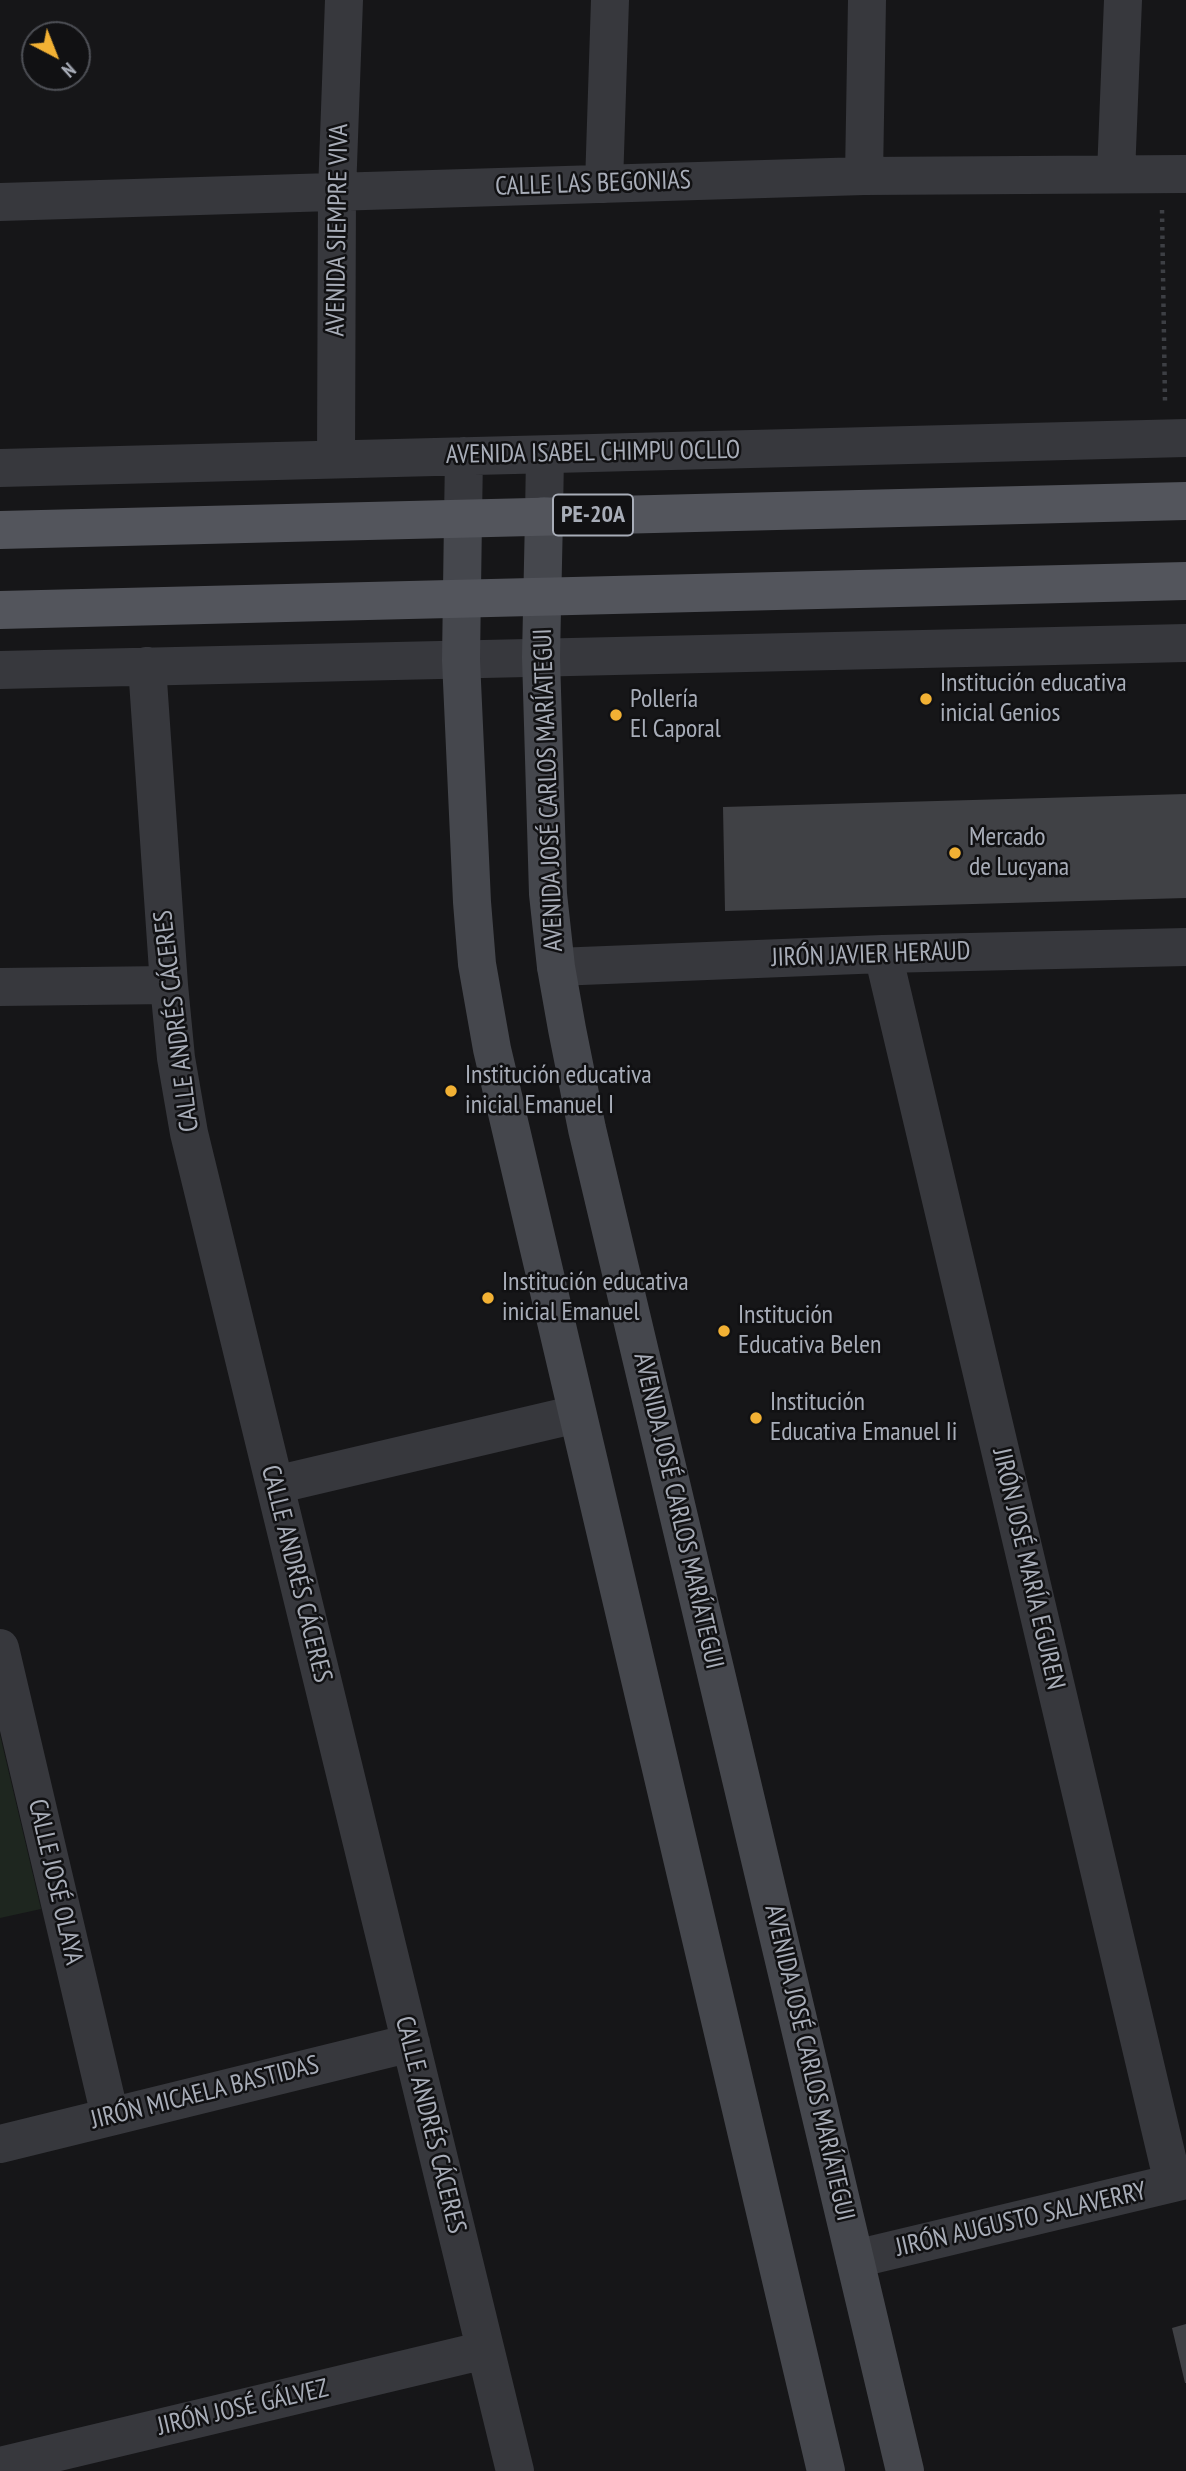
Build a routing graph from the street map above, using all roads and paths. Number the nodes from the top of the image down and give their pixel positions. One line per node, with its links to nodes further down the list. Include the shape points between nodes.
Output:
1 (344, 0): 9 (street, AVENIDA SIEMPRE VIVA)
2 (610, 0): 8 (street)
3 (867, 0): 7 (street)
4 (1122, 0): 5 (street)
5 (1116, 174): 6 (street, CALLE LAS BEGONIAS); 7 (street, CALLE LAS BEGONIAS)
6 (1174, 174): 11 (path)
7 (864, 176): 8 (street, CALLE LAS BEGONIAS)
8 (604, 184): 9 (street, CALLE LAS BEGONIAS)
9 (337, 192): 10 (street, CALLE LAS BEGONIAS); 14 (street, AVENIDA SIEMPRE VIVA)
10 (0, 202)
11 (1176, 438): 12 (street, AVENIDA ISABEL CHIMPU OCLLO)
12 (545, 454): 13 (street, AVENIDA ISABEL CHIMPU OCLLO); 17 (street, AVENIDA JOSÉ CARLOS MARÍATEGUI)
13 (464, 456): 14 (street, AVENIDA ISABEL CHIMPU OCLLO); 18 (street)
14 (336, 459): 15 (street, AVENIDA ISABEL CHIMPU OCLLO)
15 (0, 468)
16 (1186, 501): 17 (main road, PE-20A)
17 (544, 516): 18 (main road, PE-20A); 21 (street, AVENIDA JOSÉ CARLOS MARÍATEGUI)
18 (463, 519): 19 (main road, PE-20A); 22 (street)
19 (0, 530)
20 (1186, 581): 21 (main road)
21 (542, 597): 22 (main road); 25 (street, AVENIDA JOSÉ CARLOS MARÍATEGUI)
22 (462, 598): 23 (main road); 26 (street)
23 (0, 610)
24 (1186, 643): 25 (street)
25 (541, 657): 26 (street); 31 (street, AVENIDA JOSÉ CARLOS MARÍATEGUI, via 548,894)
26 (461, 660): 27 (street); 34 (street, via 477,964 492,1049)
27 (147, 666): 28 (street); 32 (street, CALLE ANDRÉS CÁCERES)
28 (0, 670)
29 (1186, 947): 30 (street, JIRÓN JAVIER HERAUD)
30 (883, 954): 31 (street, JIRÓN JAVIER HERAUD); 40 (street, JIRÓN JOSÉ MARÍA EGUREN)
31 (556, 967): 41 (street, AVENIDA JOSÉ CARLOS MARÍATEGUI, via 587,1129)
32 (169, 985): 33 (street); 35 (street, CALLE ANDRÉS CÁCERES, via 189,1133)
33 (0, 987)
34 (577, 1414): 35 (street); 45 (street)
35 (275, 1485): 37 (street, CALLE ANDRÉS CÁCERES)
36 (0, 1648): 38 (street, CALLE JOSÉ OLAYA)
37 (411, 2043): 38 (street, JIRÓN MICAELA BASTIDAS); 42 (street, CALLE ANDRÉS CÁCERES)
38 (110, 2116): 39 (street, JIRÓN MICAELA BASTIDAS)
39 (0, 2144)
40 (1180, 2182): 41 (street, JIRÓN AUGUSTO SALAVERRY)
41 (856, 2259): 46 (street, AVENIDA JOSÉ CARLOS MARÍATEGUI)
42 (485, 2350): 43 (street, JIRÓN JOSÉ GÁLVEZ); 44 (street, CALLE ANDRÉS CÁCERES)
43 (0, 2466)
44 (515, 2471)
45 (826, 2471)
46 (905, 2471)

